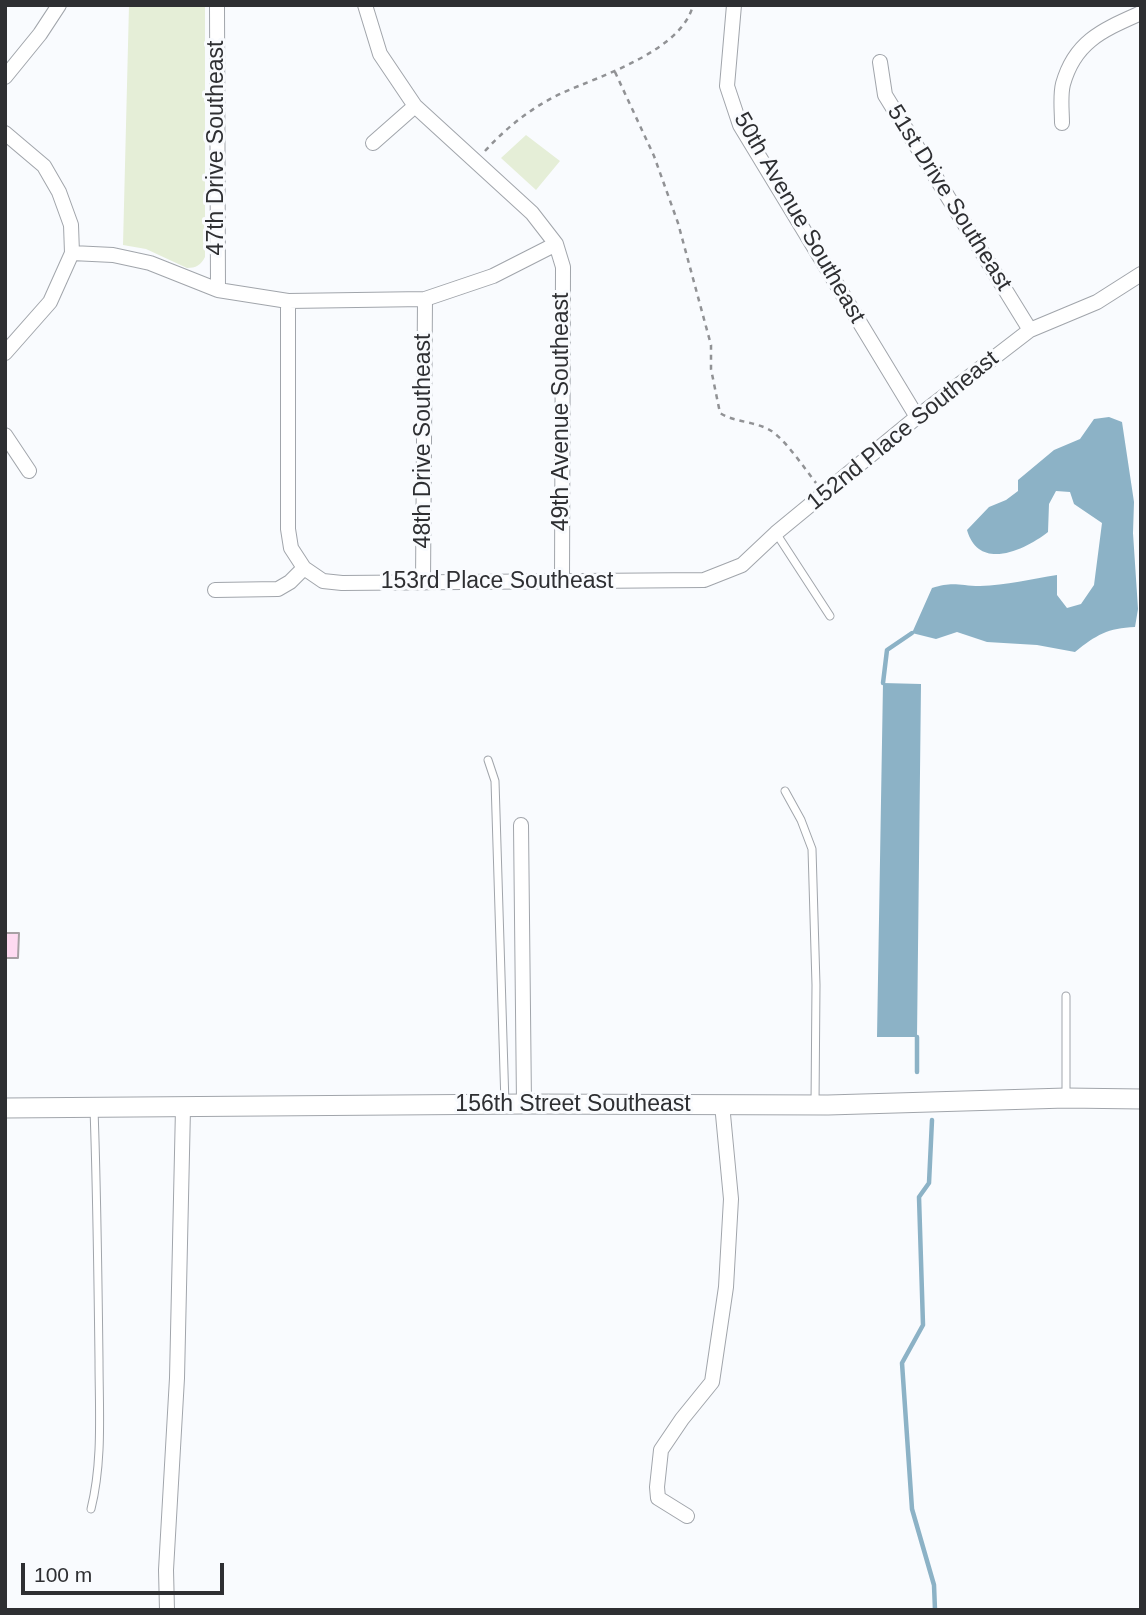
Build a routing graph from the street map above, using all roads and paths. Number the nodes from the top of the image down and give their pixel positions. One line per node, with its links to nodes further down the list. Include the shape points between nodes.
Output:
1 (59, 5): 9 (street)
2 (217, 5): 18 (street, 47th Drive Southeast)
3 (365, 5): 10 (street, via 380,54)
4 (693, 5): 8 (path, via 684,25 649,54)
5 (732, 6): 23 (street, 50th Avenue Southeast, via 727,86 740,125)
6 (1141, 13): 11 (street, via 1105,29 1079,50 1062,86)
7 (880, 62): 21 (street, 51st Drive Southeast, via 885,95)
8 (615, 72): 14 (path, via 563,93 509,125); 26 (path, via 634,108 678,223 711,345 720,413 771,430)
9 (5, 77)
10 (415, 106): 13 (street); 14 (street)
11 (1062, 123)
12 (5, 133): 16 (street, via 44,166 59,192 71,225)
13 (373, 143)
14 (475, 161): 15 (street, via 532,213)
15 (556, 244): 19 (street, via 493,276); 29 (street, 49th Avenue Southeast, via 563,267)
16 (72, 253): 18 (street, via 150,263); 22 (street, via 50,302)
17 (1141, 274): 21 (street, 152nd Place Southeast, via 1097,302)
18 (218, 290): 20 (street)
19 (425, 299): 20 (street); 30 (street, 48th Drive Southeast)
20 (288, 301): 28 (street, via 288,528 291,548)
21 (1030, 330): 23 (street, 152nd Place Southeast)
22 (5, 353)
23 (917, 417): 26 (street, 152nd Place Southeast)
24 (5, 435): 25 (street)
25 (29, 471)
26 (824, 494): 27 (street, 152nd Place Southeast)
27 (776, 533): 29 (street, 153rd Place Southeast, via 742,565 704,580); 32 (lane)
28 (304, 568): 30 (street, 153rd Place Southeast, via 323,581); 31 (street, via 278,589)
29 (562, 581): 30 (street, 153rd Place Southeast)
30 (423, 583)
31 (215, 590)
32 (830, 615)
33 (488, 760): 39 (lane, via 495,781)
34 (785, 791): 41 (lane, via 811,849)
35 (521, 825): 39 (street)
36 (1066, 996): 37 (lane)
37 (1066, 1098): 38 (street, 156th Street Southeast); 41 (street, 156th Street Southeast)
38 (1141, 1098)
39 (515, 1104): 40 (street, 156th Street Southeast); 43 (street, 156th Street Southeast)
40 (722, 1104): 41 (street, 156th Street Southeast); 46 (street, via 731,1199 726,1287 712,1381 662,1450 657,1487 658,1498)
41 (815, 1105)
42 (5, 1108): 44 (street, 156th Street Southeast)
43 (183, 1108): 44 (street, 156th Street Southeast); 47 (street)
44 (94, 1110): 45 (lane, via 99,1387 97,1483)
45 (91, 1509)
46 (687, 1516)
47 (167, 1610)

